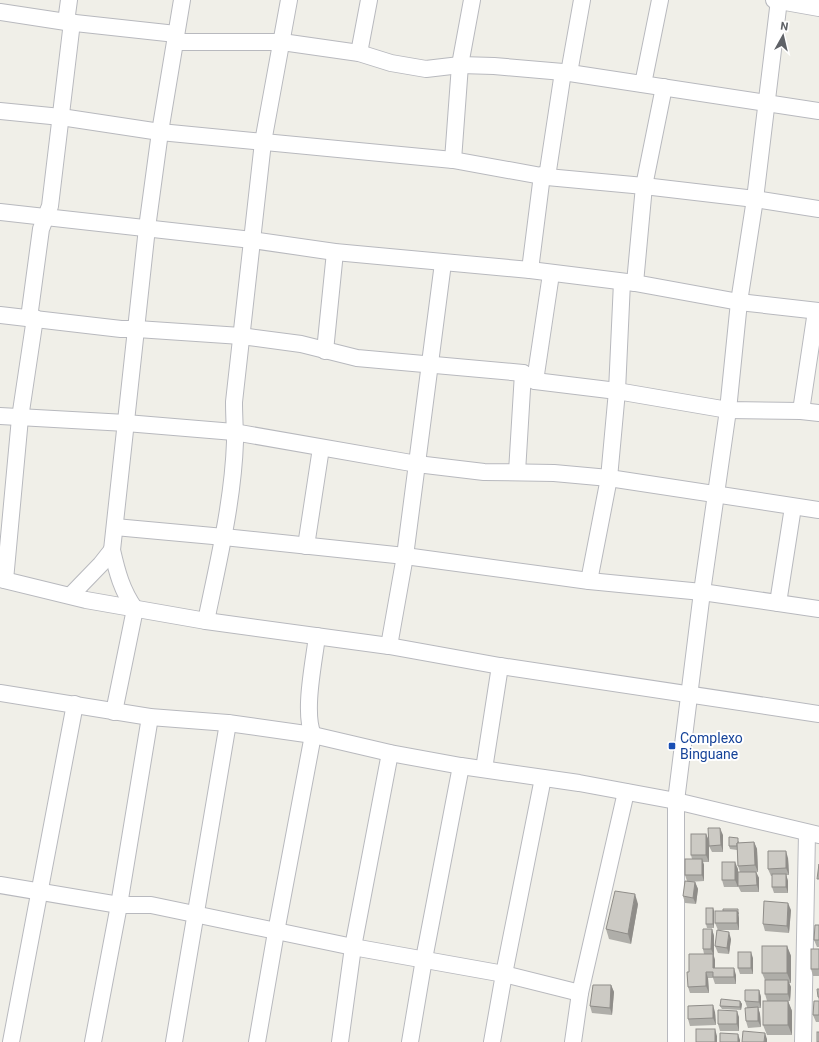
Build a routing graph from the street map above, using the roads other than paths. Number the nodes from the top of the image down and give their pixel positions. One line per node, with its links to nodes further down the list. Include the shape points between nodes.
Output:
1 (69, 0): 11 (street)
2 (182, 0): 12 (street)
3 (289, 0): 13 (street)
4 (369, 0): 14 (street)
5 (472, 0): 15 (street)
6 (582, 0): 16 (street)
7 (660, 0): 17 (street)
8 (777, 0): 9 (street); 19 (street)
9 (819, 8)
10 (0, 12): 11 (street)
11 (69, 22): 12 (street); 22 (street)
12 (176, 38): 13 (street); 23 (street)
13 (282, 42): 14 (street); 24 (street)
14 (359, 53): 15 (street, via 391,63 426,69)
15 (460, 65): 16 (street); 25 (street)
16 (566, 73): 17 (street); 26 (street)
17 (643, 84): 18 (street)
18 (664, 87): 19 (street); 27 (street)
19 (766, 102): 21 (street); 28 (street)
20 (0, 111): 22 (street)
21 (819, 111)
22 (61, 117): 23 (street); 31 (street, via 50,206)
23 (160, 132): 24 (street); 32 (street)
24 (263, 142): 25 (street); 33 (street)
25 (453, 160): 26 (street)
26 (544, 176): 27 (street); 36 (street)
27 (644, 186): 28 (street); 38 (street)
28 (755, 199): 29 (street); 39 (street)
29 (819, 209)
30 (0, 212): 31 (street)
31 (46, 218): 32 (street); 42 (street, via 40,233)
32 (148, 228): 33 (street); 43 (street)
33 (252, 240): 34 (street); 44 (street)
34 (335, 252): 35 (street); 45 (street)
35 (443, 263): 36 (street); 46 (street)
36 (530, 270): 37 (street)
37 (550, 274): 38 (street); 47 (street)
38 (629, 283): 39 (street); 48 (street)
39 (740, 302): 40 (street); 49 (street)
40 (817, 311): 50 (street)
41 (0, 315): 42 (street)
42 (32, 318): 43 (street); 53 (street)
43 (137, 329): 44 (street); 54 (street)
44 (242, 336): 45 (street); 55 (street, via 234,402)
45 (325, 350): 46 (street, via 357,358)
46 (429, 365): 47 (street); 57 (street)
47 (529, 377): 48 (street); 58 (street)
48 (617, 391): 49 (street); 60 (street)
49 (728, 410): 50 (street); 61 (street)
50 (801, 411): 51 (street)
51 (819, 413)
52 (0, 416): 53 (street)
53 (20, 418): 54 (street); 59 (street)
54 (126, 423): 55 (street); 64 (street)
55 (234, 432): 56 (street); 65 (street)
56 (321, 448): 57 (street); 66 (street)
57 (417, 464): 58 (street, via 484,472); 68 (street)
58 (517, 472): 60 (street)
59 (7, 474): 69 (street)
60 (609, 478): 61 (street); 70 (street)
61 (716, 495): 62 (street); 71 (street)
62 (793, 507): 63 (street); 73 (street)
63 (819, 510)
64 (115, 527): 65 (street); 67 (street)
65 (224, 537): 66 (street); 76 (street)
66 (306, 546): 68 (street)
67 (112, 550): 72 (street); 74 (street, via 126,597)
68 (405, 556): 70 (street); 78 (street)
69 (3, 580): 72 (street)
70 (589, 581): 71 (street)
71 (702, 592): 73 (street); 80 (street)
72 (71, 595): 74 (street)
73 (778, 603): 75 (street)
74 (135, 609): 76 (street); 83 (street)
75 (819, 609)
76 (206, 621): 77 (street)
77 (317, 636): 78 (street); 87 (street, via 308,707)
78 (389, 646): 79 (street)
79 (500, 666): 80 (street); 90 (street)
80 (689, 694): 84 (street); 93 (street)
81 (1, 695): 82 (street)
82 (74, 704): 83 (street); 96 (street)
83 (114, 712): 85 (street)
84 (819, 714)
85 (150, 717): 86 (street); 97 (street)
86 (228, 723): 87 (street); 98 (street)
87 (313, 735): 88 (street); 99 (street)
88 (390, 752): 89 (street); 100 (street)
89 (461, 766): 90 (street); 101 (street)
90 (484, 769): 91 (street)
91 (543, 778): 92 (street); 102 (street)
92 (626, 792): 93 (street); 103 (street)
93 (676, 801): 94 (street); 112 (street)
94 (813, 834): 113 (street)
95 (0, 885): 96 (street)
96 (39, 892): 97 (street); 104 (street)
97 (119, 905): 98 (street, via 151,905); 105 (street)
98 (196, 914): 99 (street); 106 (street)
99 (276, 932): 100 (street); 107 (street)
100 (353, 947): 101 (street); 108 (street)
101 (424, 959): 102 (street); 109 (street)
102 (504, 974): 103 (street); 110 (street)
103 (580, 993): 111 (street)
104 (11, 1042)
105 (92, 1042)
106 (174, 1042)
107 (257, 1042)
108 (340, 1042)
109 (410, 1042)
110 (492, 1042)
111 (573, 1042)
112 (676, 1042)
113 (803, 1042)

